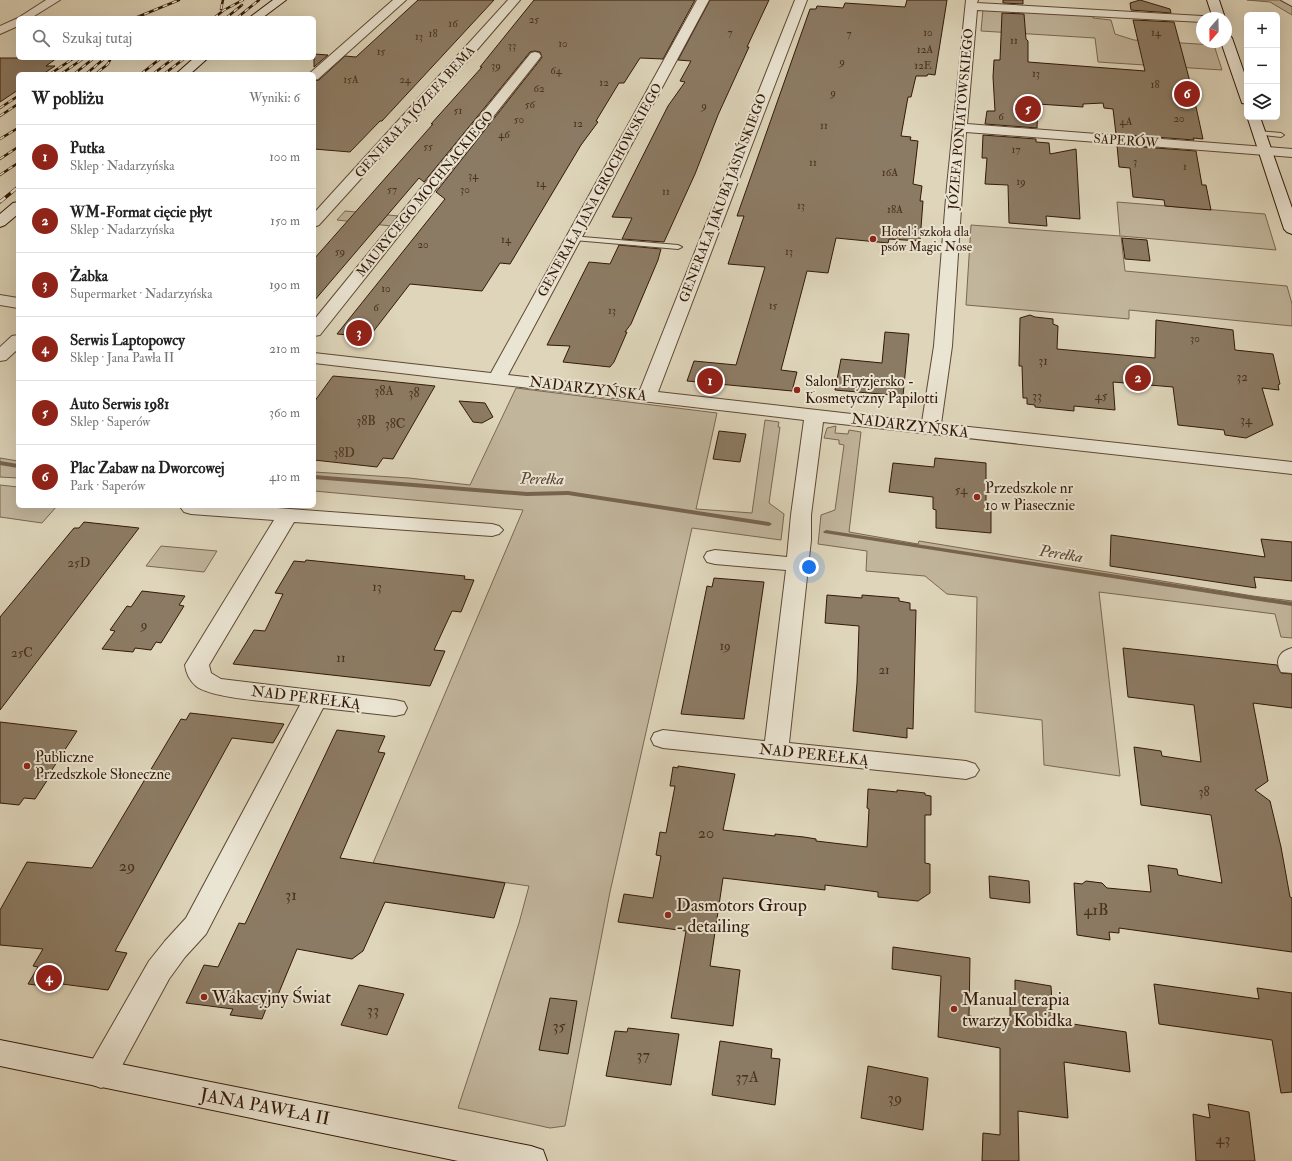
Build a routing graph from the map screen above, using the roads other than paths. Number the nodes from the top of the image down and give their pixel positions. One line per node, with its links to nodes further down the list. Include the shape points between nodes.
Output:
1 (54, 0): 12 (street)
2 (280, 0): 13 (street)
3 (400, 0): 21 (street)
4 (514, 0): 31 (street, GENERAŁA JÓZEFA BEMA)
5 (703, 0): 34 (street, GENERAŁA JANA GROCHOWSKIEGO)
6 (801, 0): 41 (street, GENERAŁA JAKUBA JASIŃSKIEGO)
7 (1212, 0): 11 (street)
8 (1287, 0): 10 (street)
9 (972, 3): 14 (street); 24 (street, JÓZEFA PONIATOWSKIEGO)
10 (1292, 3)
11 (1217, 12)
12 (26, 16)
13 (258, 16)
14 (1196, 19)
15 (16, 22): 16 (street)
16 (0, 31)
17 (1229, 48): 22 (street)
18 (535, 56): 36 (street, MAURYCEGO MOCHNACKIEGO)
19 (200, 60): 20 (street)
20 (184, 72)
21 (316, 74)
22 (1244, 91)
23 (1254, 120): 25 (street)
24 (960, 128): 27 (street, SAPERÓW); 43 (street, JÓZEFA PONIATOWSKIEGO, via 943,346)
25 (1258, 133): 26 (lane); 27 (street)
26 (1281, 135)
27 (1265, 151): 28 (street, SAPERÓW); 33 (street)
28 (1292, 153)
29 (16, 208): 30 (street); 32 (street)
30 (0, 218)
31 (316, 220)
32 (0, 222)
33 (1292, 229)
34 (574, 238): 35 (lane); 40 (street, GENERAŁA JANA GROCHOWSKIEGO)
35 (678, 247)
36 (316, 329)
37 (16, 342): 38 (street)
38 (0, 356)
39 (316, 358): 40 (street, NADARZYŃSKA)
40 (497, 379): 41 (street, NADARZYŃSKA)
41 (647, 396): 42 (street, NADARZYŃSKA)
42 (813, 426): 43 (street, NADARZYŃSKA); 49 (street)
43 (931, 428): 44 (street, NADARZYŃSKA)
44 (1292, 468)
45 (191, 508): 46 (street)
46 (288, 515): 47 (street); 50 (street, NAD PEREŁKĄ, via 197,665 200,678 218,687)
47 (492, 530)
48 (715, 557): 49 (street)
49 (797, 565): 53 (street)
50 (315, 699): 51 (street, NAD PEREŁKĄ); 56 (street, via 196,926 159,970)
51 (395, 708)
52 (663, 739): 53 (street, NAD PEREŁKĄ)
53 (776, 751): 54 (street, NAD PEREŁKĄ)
54 (966, 770)
55 (0, 1053): 56 (street, JANA PAWŁA II)
56 (101, 1074): 57 (street, JANA PAWŁA II)
57 (530, 1161)

